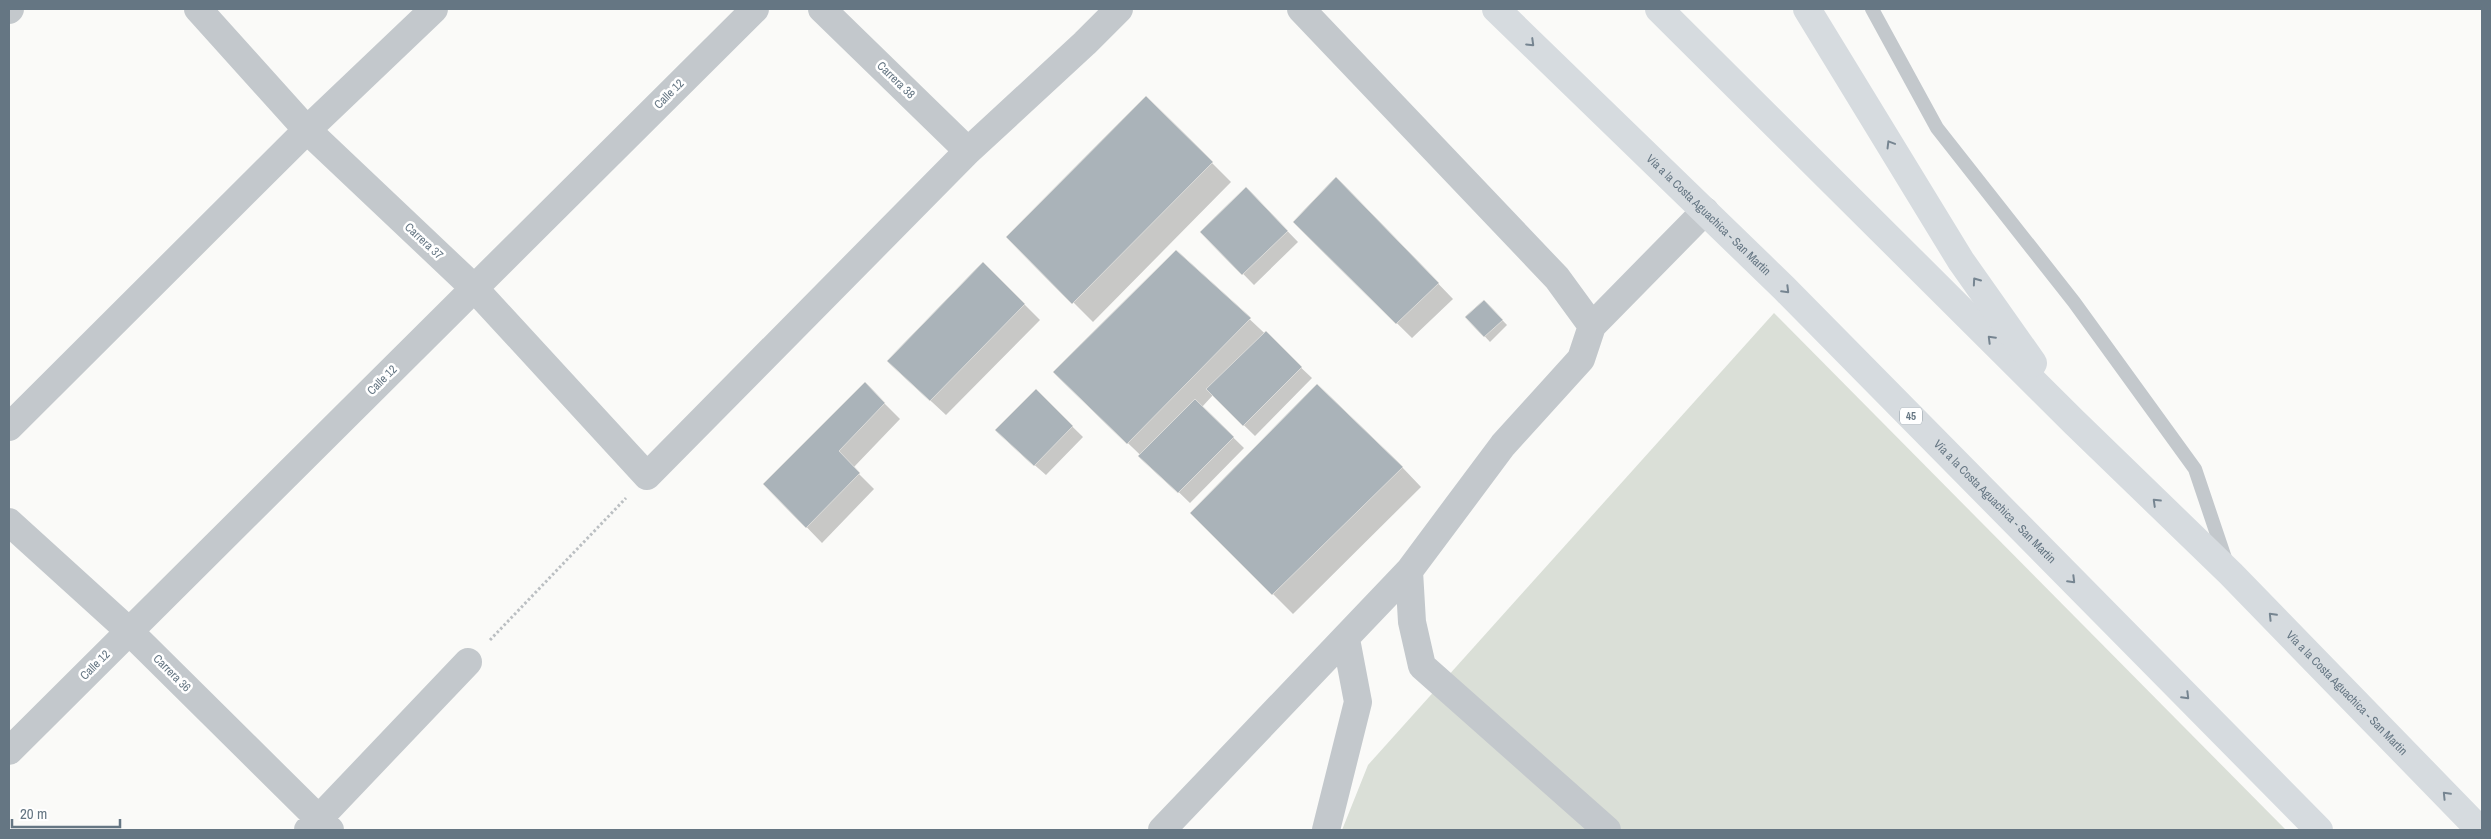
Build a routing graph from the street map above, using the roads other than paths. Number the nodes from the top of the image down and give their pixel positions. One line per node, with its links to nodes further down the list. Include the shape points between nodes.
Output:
1 (198, 9): 11 (street, Carrera 37)
2 (434, 9): 11 (street)
3 (755, 9): 14 (street, Calle 12)
4 (822, 9): 12 (street, Carrera 38)
5 (1119, 9): 12 (street)
6 (1301, 9): 15 (street, via 1557,278)
7 (1496, 9): 13 (highway, Vía a la Costa Aguachica - San Martin / 45, one-way to 13)
8 (1659, 9): 16 (highway, Vía a la Costa Aguachica - San Martin, one-way to 8)
9 (1807, 9): 16 (highway, one-way to 9, via 1961,261)
10 (1872, 9): 20 (lane, via 1938,128 2074,302 2195,469)
11 (307, 130): 14 (street, Carrera 37); 17 (street)
12 (968, 151): 14 (street, Carrera 37, via 647,476)
13 (1705, 211): 15 (street); 29 (highway, Vía a la Costa Aguachica - San Martin / 45, one-way to 29)
14 (474, 288): 21 (street, Calle 12)
15 (1592, 326): 19 (street, via 1581,359 1503,446)
16 (2074, 422): 20 (highway, Vía a la Costa Aguachica - San Martin, one-way to 16)
17 (9, 427)
18 (9, 522): 21 (street, Carrera 36)
19 (1409, 571): 22 (street); 28 (street, via 1412,622 1422,666)
20 (2231, 574): 30 (highway, Vía a la Costa Aguachica - San Martin, one-way to 20)
21 (129, 631): 24 (street, Calle 12); 25 (street, Carrera 36)
22 (1346, 639): 26 (street); 27 (street, via 1358,702)
23 (468, 662): 25 (street)
24 (9, 751)
25 (319, 827)
26 (1162, 830)
27 (1326, 830)
28 (1607, 830)
29 (2319, 830)
30 (2480, 830)

